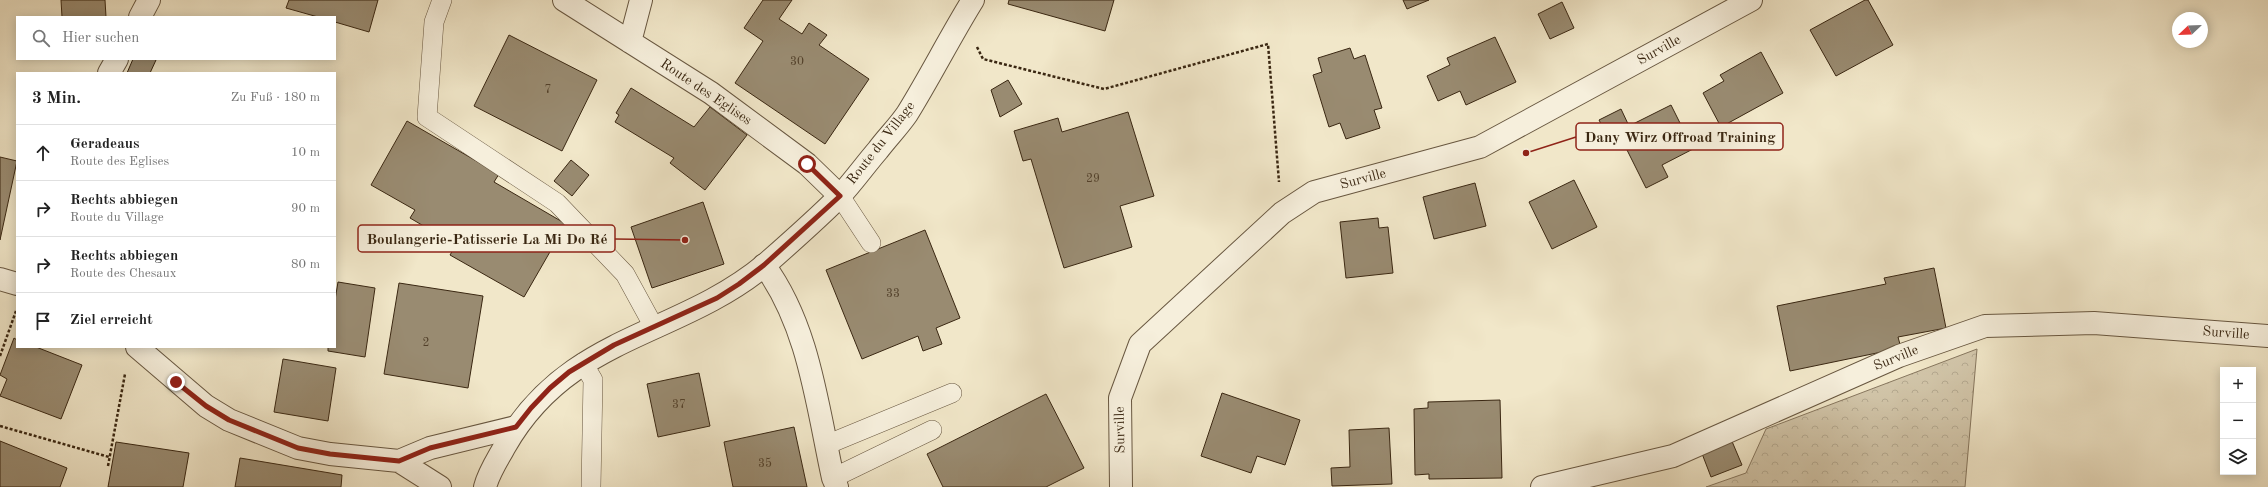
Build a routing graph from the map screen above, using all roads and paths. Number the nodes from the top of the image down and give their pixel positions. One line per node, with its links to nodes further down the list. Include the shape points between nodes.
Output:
1 (149, 0): 7 (street)
2 (442, 0): 19 (lane, via 434,22 427,117 557,203 625,274)
3 (564, 0): 8 (street, Route des Eglises)
4 (641, 0): 8 (street)
5 (972, 0): 12 (street, Route du Village, via 906,115)
6 (1752, 0): 13 (street, Surville, via 1480,147 1314,192)
7 (141, 16)
8 (630, 42): 12 (street, Route des Eglises, via 711,93 807,164)
9 (975, 43): 13 (path, via 984,59 1104,89 1268,44)
10 (116, 60): 11 (street)
11 (110, 72)
12 (840, 196): 14 (lane); 15 (street, Route du Village)
13 (1282, 213): 36 (street, Surville, via 1140,344 1120,398)
14 (870, 243)
15 (764, 265): 19 (street, Route du Village, via 717,298); 28 (street, via 786,299 797,323)
16 (0, 279): 17 (street)
17 (16, 284)
18 (16, 311): 22 (path)
19 (654, 327): 23 (street, Route du Village, via 614,345)
20 (2268, 336): 37 (street, Surville, via 2094,323 1985,326 1899,356 1673,456)
21 (142, 350): 29 (path, via 124,375); 30 (street, via 206,406 256,432 298,448)
22 (0, 356)
23 (583, 363): 26 (street, Route du Village, via 550,388); 35 (lane, via 593,380)
24 (952, 393): 28 (lane)
25 (0, 426): 29 (path)
26 (516, 427): 30 (street, via 430,448); 34 (street, Route du Village, via 487,477)
27 (932, 430): 32 (lane)
28 (826, 445): 32 (street)
29 (109, 457): 31 (path)
30 (399, 461): 33 (street)
31 (108, 466)
32 (835, 482)
33 (440, 487)
34 (484, 487)
35 (591, 487)
36 (1121, 487)
37 (1542, 487)

